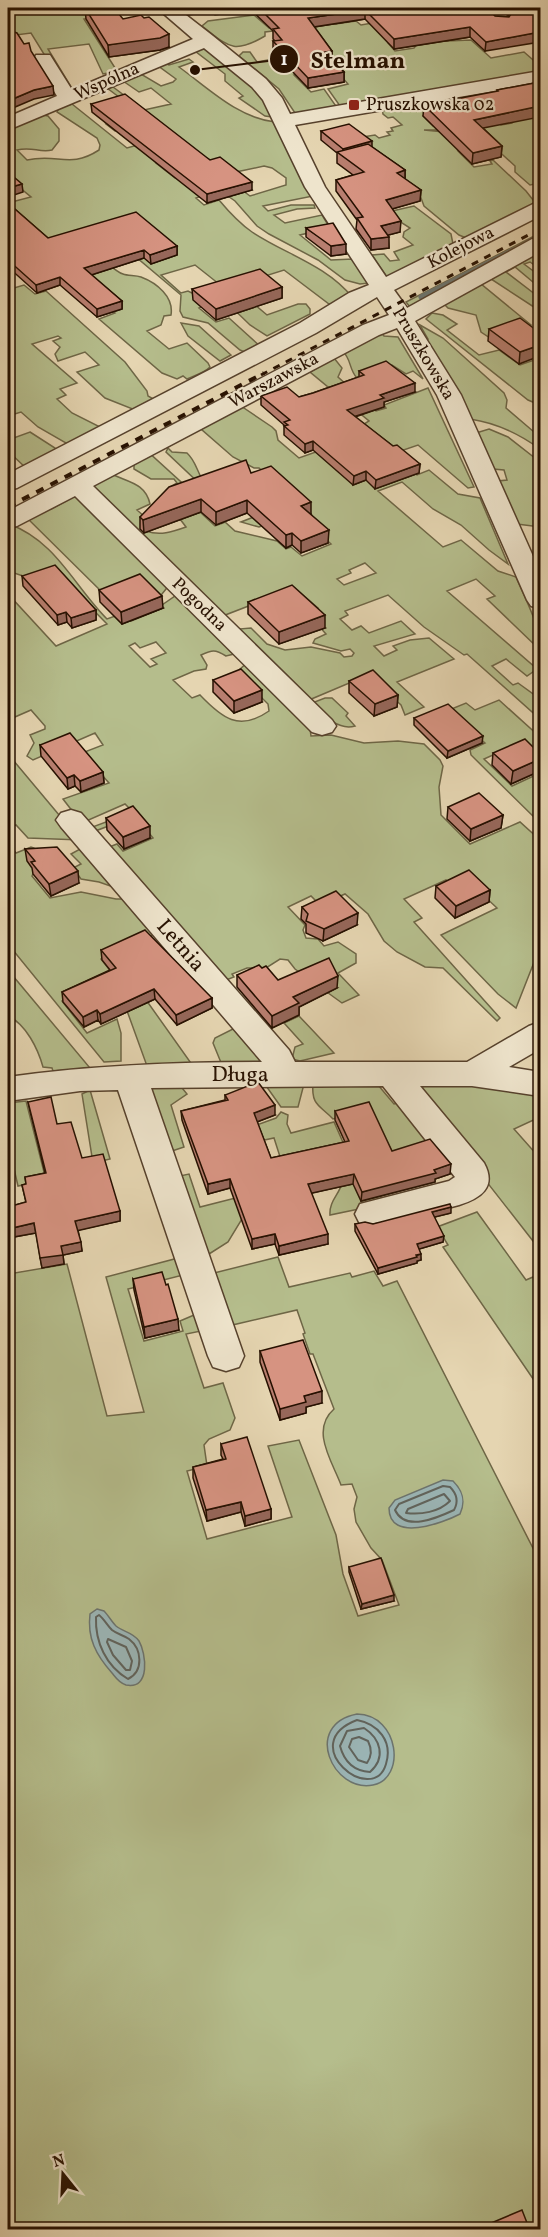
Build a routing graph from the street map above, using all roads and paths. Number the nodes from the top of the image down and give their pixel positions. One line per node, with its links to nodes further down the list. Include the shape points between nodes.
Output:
1 (166, 8): 2 (street, Pruszkowska)
2 (206, 40): 5 (street, Wspólna); 6 (street, Pruszkowska, via 263,87)
3 (44, 59): 5 (street)
4 (540, 76): 6 (street)
5 (68, 99): 7 (street, Wspólna)
6 (284, 121): 10 (street, Pruszkowska, via 315,187)
7 (8, 124)
8 (540, 208): 10 (street, Kolejowa)
9 (540, 244): 11 (street, Warszawska)
10 (382, 288): 11 (street, Pruszkowska); 12 (street, Warszawska)
11 (402, 318): 13 (street, Warszawska, via 371,330); 15 (street, Pruszkowska, via 454,404)
12 (8, 483)
13 (76, 484): 14 (street, Warszawska); 16 (street, Pogodna)
14 (8, 521)
15 (540, 600)
16 (322, 726)
17 (71, 820): 21 (street, Letnia, via 278,1059)
18 (540, 1020): 19 (street)
19 (540, 1035): 20 (street, Długa)
20 (472, 1074): 23 (street, Długa); 24 (street, Długa)
21 (285, 1075): 22 (street, Długa); 23 (street, Długa)
22 (130, 1076): 25 (street, Długa); 27 (street)
23 (393, 1076): 26 (street, via 472,1172 472,1183 459,1192)
24 (540, 1084)
25 (8, 1089)
26 (372, 1214)
27 (226, 1356)

